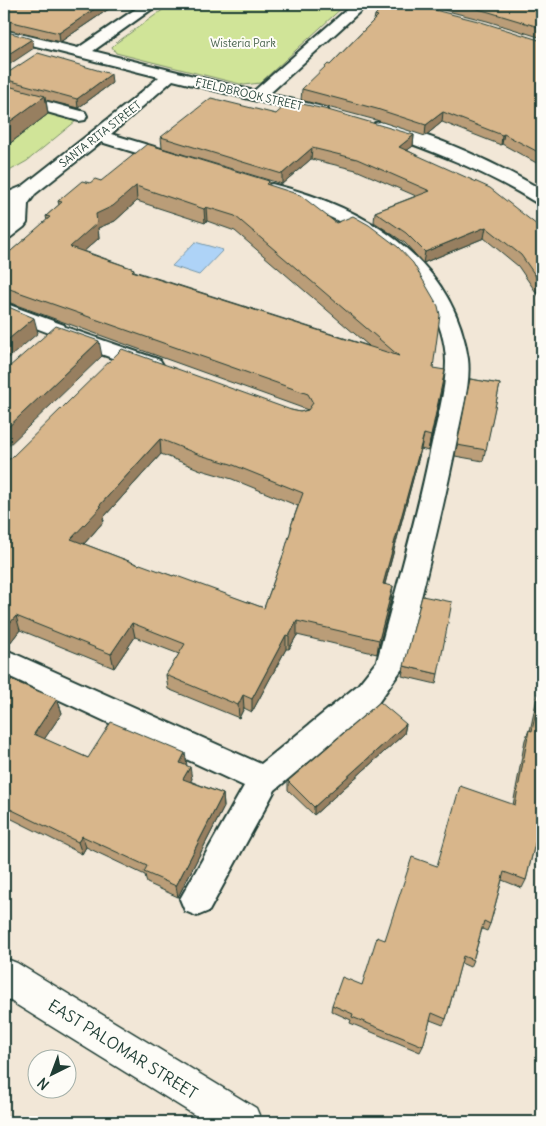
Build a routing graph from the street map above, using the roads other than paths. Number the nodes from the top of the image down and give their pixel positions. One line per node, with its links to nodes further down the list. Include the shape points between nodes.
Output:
1 (152, 4): 5 (street)
2 (361, 4): 9 (street)
3 (4, 34): 4 (street, FIELDBROOK STREET)
4 (50, 46): 5 (street, FIELDBROOK STREET); 6 (street)
5 (80, 53): 7 (street, FIELDBROOK STREET)
6 (34, 56)
7 (169, 76): 9 (street, FIELDBROOK STREET); 13 (street, SANTA RITA STREET)
8 (4, 95): 10 (street)
9 (258, 96): 11 (street, FIELDBROOK STREET)
10 (79, 116)
11 (336, 116)
12 (362, 122): 17 (street, via 471,159)
13 (97, 135): 14 (street); 16 (street, SANTA RITA STREET)
14 (198, 166)
15 (254, 183): 23 (street, via 337,212 397,250 427,281 439,300 450,325 457,360 456,382 438,473 390,666 368,694)
16 (29, 190): 18 (street, SANTA RITA STREET); 19 (street, SANTA RITA STREET, via 19,204 17,223)
17 (542, 198)
18 (4, 202)
19 (4, 234)
20 (4, 309): 21 (street, via 48,337 113,360)
21 (167, 370)
22 (4, 661): 23 (street)
23 (264, 780): 24 (street)
24 (197, 899)
25 (4, 976): 26 (main road, EAST PALOMAR STREET)
26 (242, 1122)

